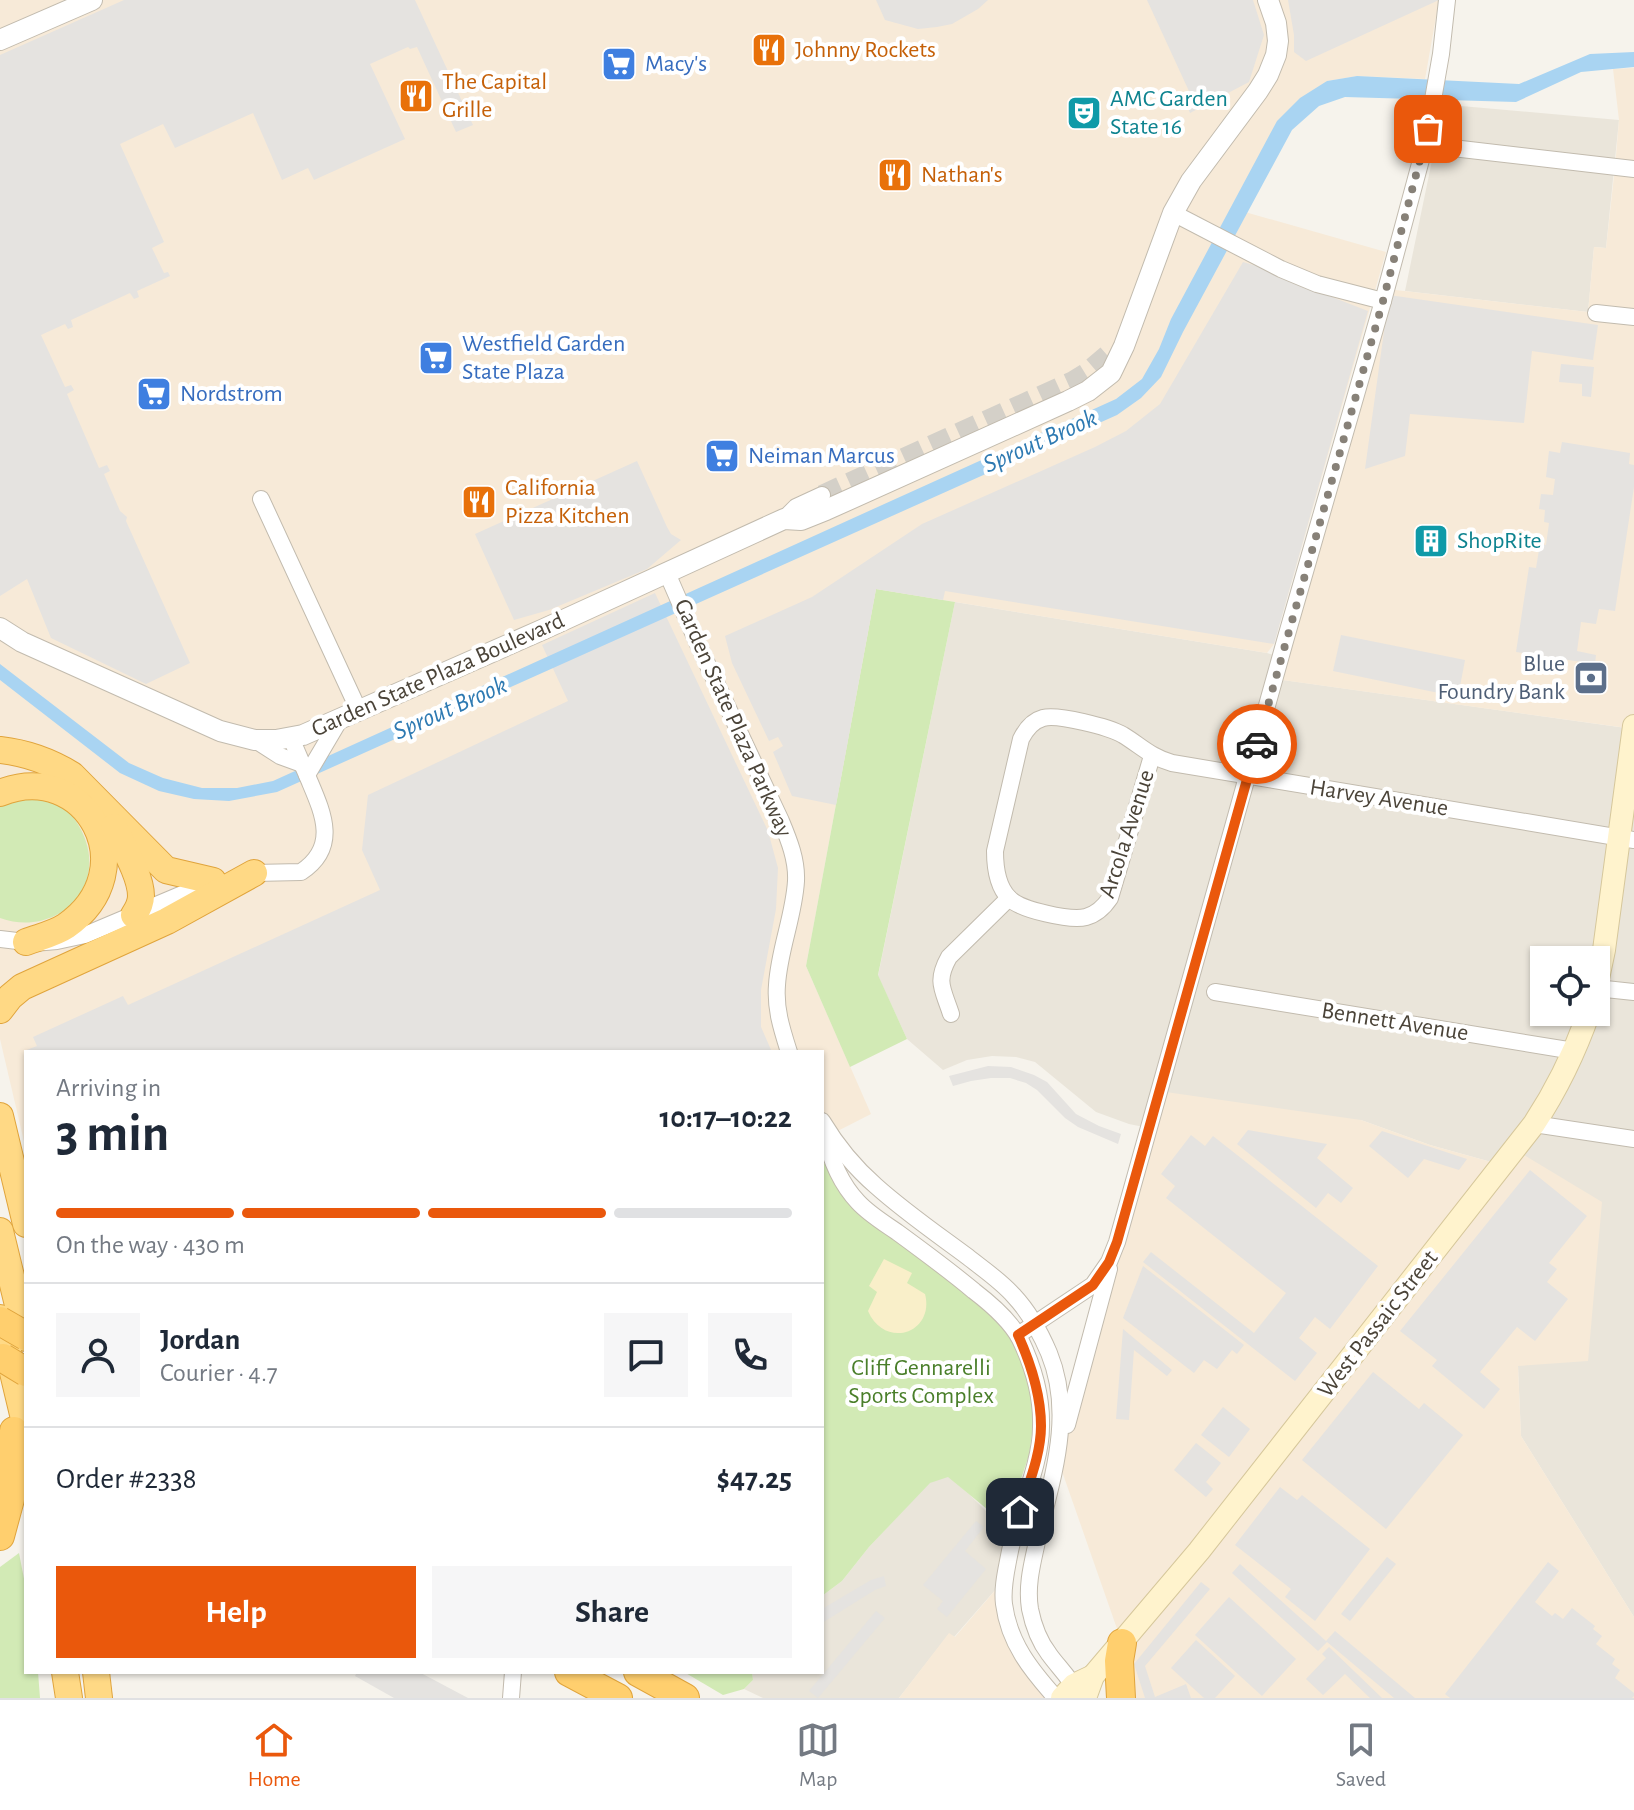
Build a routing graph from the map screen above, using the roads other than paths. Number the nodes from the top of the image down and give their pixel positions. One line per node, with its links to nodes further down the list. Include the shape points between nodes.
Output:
1 (92, 0): 4 (street)
2 (1268, 0): 7 (street, Garden State Plaza Boulevard, via 1278,41 1268,75)
3 (1447, 0): 8 (street, via 1428,129)
4 (0, 40)
5 (1444, 147): 6 (street)
6 (1634, 169)
7 (1173, 213): 8 (street, via 1281,269); 11 (street, Garden State Plaza Boulevard)
8 (1383, 301): 26 (street)
9 (1596, 313): 10 (street)
10 (1634, 317)
11 (1131, 325): 12 (street, Garden State Plaza Boulevard); 15 (street, Garden State Plaza Boulevard, via 1111,373 1088,391 826,510 801,520)
12 (1107, 355)
13 (822, 495): 15 (street, Garden State Plaza Boulevard)
14 (261, 499): 18 (street)
15 (784, 519): 16 (street, Garden State Plaza Boulevard)
16 (671, 582): 18 (street, Garden State Plaza Boulevard); 43 (street, Garden State Plaza Parkway, via 795,860 793,906 777,984 778,1016)
17 (0, 628): 22 (street, Garden State Plaza Boulevard, via 209,727)
18 (359, 711): 19 (street, Garden State Plaza Boulevard)
19 (339, 721): 21 (street, Garden State Plaza Boulevard); 25 (street)
20 (1634, 726): 29 (main road)
21 (291, 738): 22 (street, Garden State Plaza Boulevard); 25 (street)
22 (255, 740): 25 (street, via 280,756)
23 (0, 750): 28 (highway, via 55,765)
24 (1152, 756): 26 (street, Harvey Avenue); 32 (street, Arcola Avenue, via 1105,906 1078,918 1027,910); 32 (street, Harvey Avenue, via 1098,725 1052,717 1032,723 1021,739 995,851 999,881)
25 (309, 765): 30 (street, via 325,827 316,857 301,872)
26 (1248, 776): 29 (street, Harvey Avenue); 53 (street)
27 (0, 793): 35 (highway, via 36,787 72,798 91,817 104,848 102,880 88,905 56,932)
28 (106, 809): 31 (highway, via 166,870); 33 (highway, via 141,891)
29 (1626, 839): 36 (main road)
30 (254, 873): 31 (street); 40 (highway, via 167,921 22,987)
31 (213, 881): 33 (street)
32 (1009, 898): 41 (street, via 943,968 940,982)
33 (134, 915): 35 (street, via 71,938)
34 (0, 939): 35 (street)
35 (26, 942)
36 (1605, 946)
37 (1610, 989): 39 (street)
38 (1215, 992): 44 (street, Bennett Avenue)
39 (1634, 992)
40 (0, 1010)
41 (951, 1014)
42 (1584, 1026): 44 (main road, West Passaic Street)
43 (788, 1050)
44 (1574, 1051): 46 (main road, West Passaic Street)
45 (0, 1116): 50 (highway)
46 (1534, 1124): 49 (street); 65 (main road, West Passaic Street)
47 (824, 1125): 51 (street, via 855,1166)
48 (824, 1130): 54 (street, via 830,1156 858,1202)
49 (1634, 1139)
50 (24, 1216)
51 (928, 1227): 54 (street); 56 (street, via 1014,1295)
52 (0, 1231): 57 (highway)
53 (1117, 1242): 56 (street, via 1093,1285); 62 (street)
54 (914, 1245): 58 (street, via 985,1299)
55 (0, 1319): 59 (highway, bridge); 61 (highway)
56 (1035, 1324): 58 (street); 62 (street, via 1059,1382)
57 (24, 1329)
58 (1018, 1335): 71 (street, via 1031,1363 1042,1429 1012,1537 1004,1603 1017,1648 1034,1674)
59 (24, 1336)
60 (6, 1364): 61 (highway)
61 (20, 1429): 63 (highway); 64 (highway)
62 (1057, 1457): 71 (street, via 1032,1564 1030,1609 1047,1651)
63 (24, 1464)
64 (0, 1536)
65 (1122, 1643): 71 (main road, West Passaic Street); 77 (highway)
66 (65, 1674): 72 (highway)
67 (96, 1674): 73 (highway)
68 (513, 1674): 74 (street)
69 (573, 1674): 75 (highway)
70 (642, 1674): 76 (highway)
71 (1075, 1692)
72 (69, 1698)
73 (99, 1698)
74 (511, 1698)
75 (618, 1698)
76 (685, 1698)
77 (1121, 1698)

